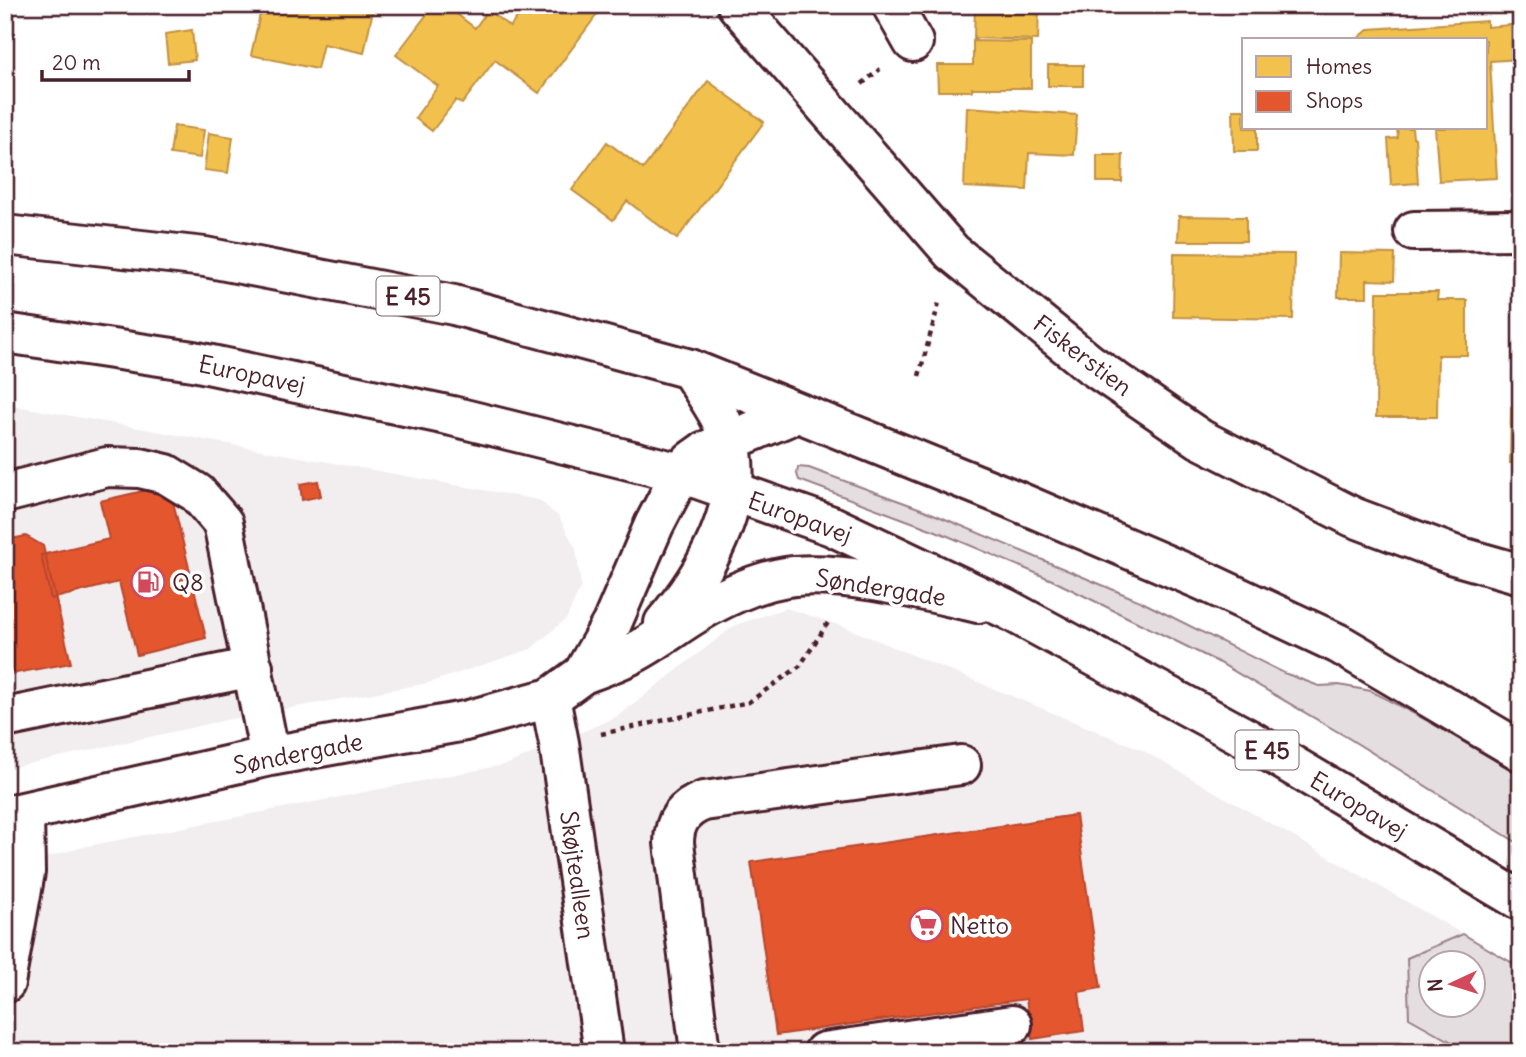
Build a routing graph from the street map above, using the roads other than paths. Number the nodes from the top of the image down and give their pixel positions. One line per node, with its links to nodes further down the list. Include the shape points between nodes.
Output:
1 (737, 5): 14 (street, Fiskerstien, via 952,252 1090,364 1200,439 1353,516 1454,555)
2 (892, 5): 3 (street)
3 (913, 42)
4 (1521, 230): 5 (street)
5 (1414, 231)
6 (5, 235): 8 (street, E 45, via 205,257 454,305)
7 (5, 332): 11 (street, Europavej / E 45, via 206,364 452,416)
8 (690, 369): 9 (street, E 45); 10 (street, Søndergade)
9 (797, 412): 10 (street, Søndergade); 23 (street, E 45, via 1204,581 1339,644)
10 (729, 440): 11 (street, Søndergade, via 698,456); 12 (street, Søndergade)
11 (681, 473): 12 (street, Europavej / E 45); 18 (street, Søndergade, via 612,623)
12 (732, 492): 15 (street, Europavej / E 45, via 832,526); 16 (street, Søndergade, via 707,564 688,595)
13 (5, 493): 17 (street, via 107,467 166,474 197,493 223,523)
14 (1521, 574)
15 (1007, 610): 16 (street, Søndergade, via 897,586 794,576 735,593); 27 (street, Europavej / E 45, via 1248,739)
16 (645, 646): 18 (street, Søndergade)
17 (253, 667): 20 (street); 24 (street)
18 (583, 674): 21 (street, Søndergade)
19 (5, 694): 20 (street, via 70,680)
20 (111, 696): 22 (street)
21 (550, 698): 24 (street, Søndergade, via 465,722); 30 (street, Skøjtealleen)
22 (5, 718)
23 (1521, 751)
24 (270, 756): 26 (street, Søndergade)
25 (961, 765): 31 (street, via 704,802 684,811 674,843)
26 (15, 814): 28 (street, via 25,872)
27 (1521, 901)
28 (5, 983)
29 (1012, 1025): 32 (street)
30 (604, 1052)
31 (700, 1052)
32 (824, 1052)

